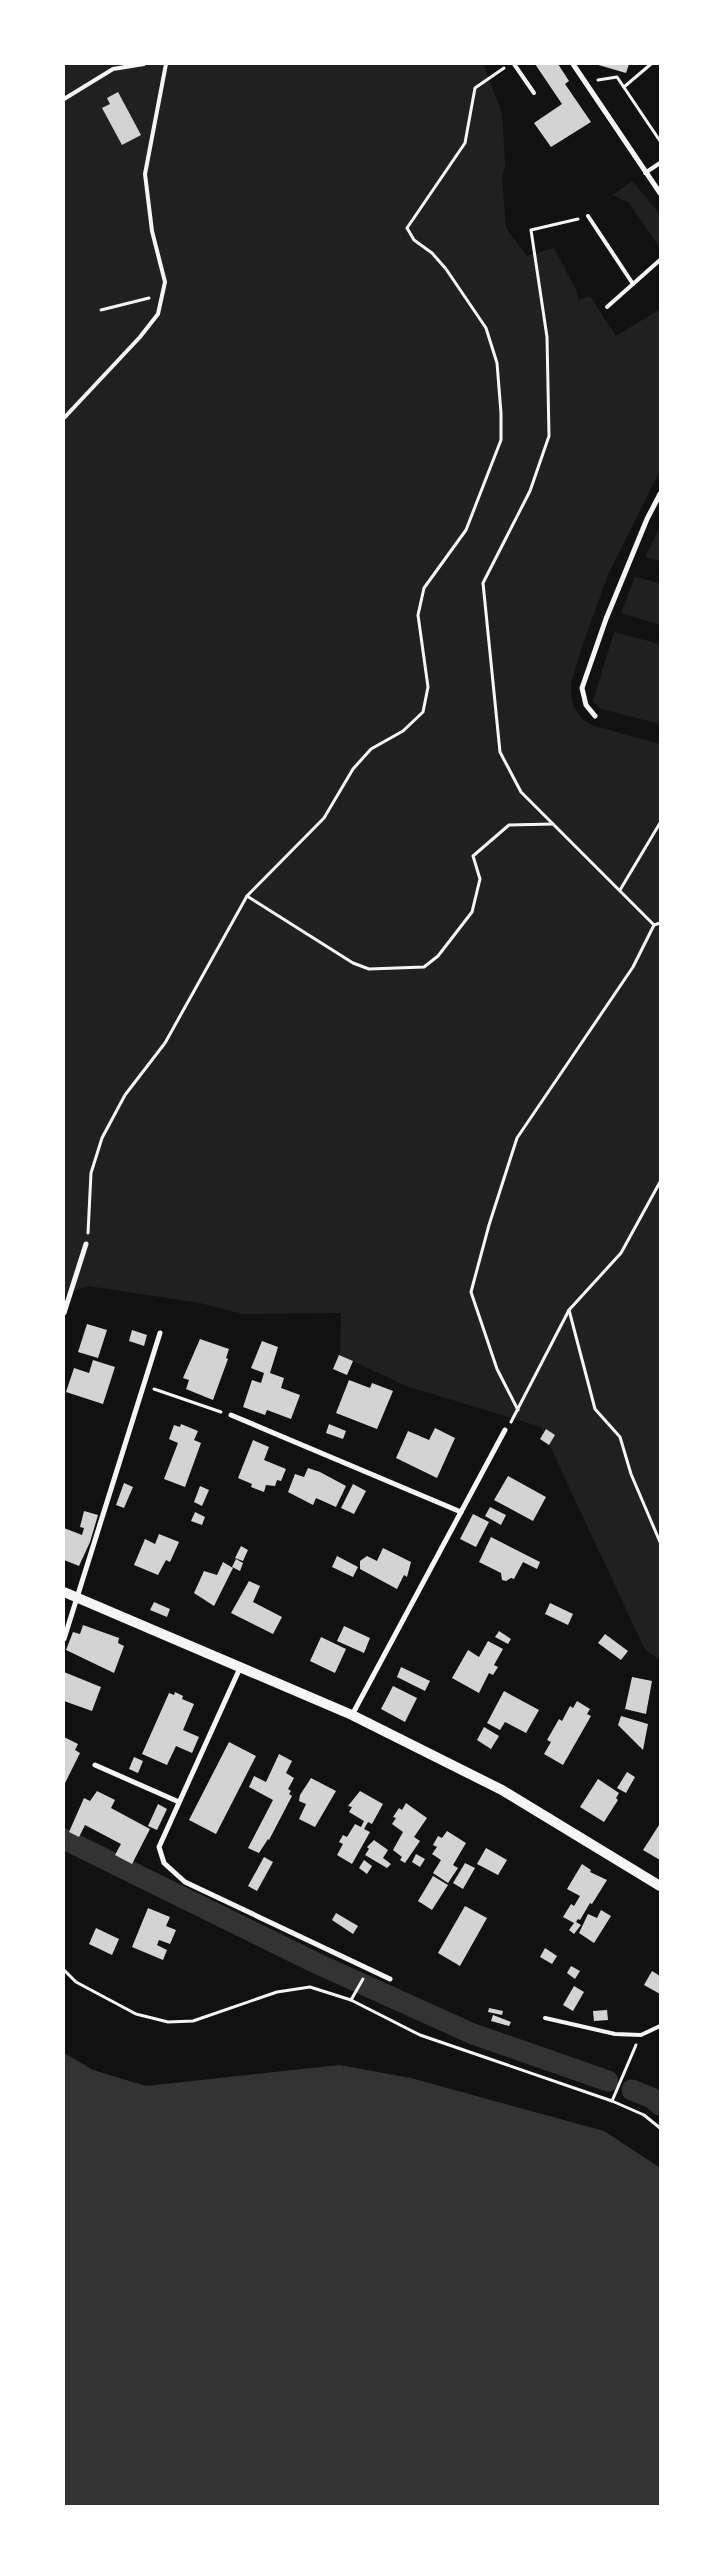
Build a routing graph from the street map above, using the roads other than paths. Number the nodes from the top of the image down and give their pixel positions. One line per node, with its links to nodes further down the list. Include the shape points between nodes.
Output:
1 (144, 64): 6 (lane, via 113,69)
2 (166, 64): 14 (lane, via 145,174 152,231 165,282 158,314)
3 (512, 64): 5 (lane)
4 (573, 64): 8 (street)
5 (534, 93)
6 (64, 99)
7 (660, 163): 8 (lane)
8 (645, 173): 9 (street)
9 (660, 193)
10 (588, 216): 12 (lane)
11 (660, 260): 12 (lane)
12 (633, 284): 13 (lane)
13 (607, 307)
14 (64, 418)
15 (660, 494): 16 (street, via 613,602 582,688 586,705)
16 (595, 716)
17 (86, 1244): 18 (street)
18 (64, 1313)
19 (160, 1333): 24 (street)
20 (231, 1415): 22 (street)
21 (505, 1430): 22 (street)
22 (461, 1512): 27 (street)
23 (64, 1592): 24 (main road)
24 (78, 1598): 25 (street); 26 (main road)
25 (64, 1639)
26 (240, 1668): 27 (main road); 29 (street)
27 (352, 1715): 30 (main road, via 502,1790)
28 (95, 1765): 29 (street)
29 (179, 1802): 31 (street, via 159,1847 164,1863 185,1882)
30 (660, 1886)
31 (390, 1978)
32 (545, 2018): 33 (lane, via 615,2034 641,2035)
33 (660, 2026)

